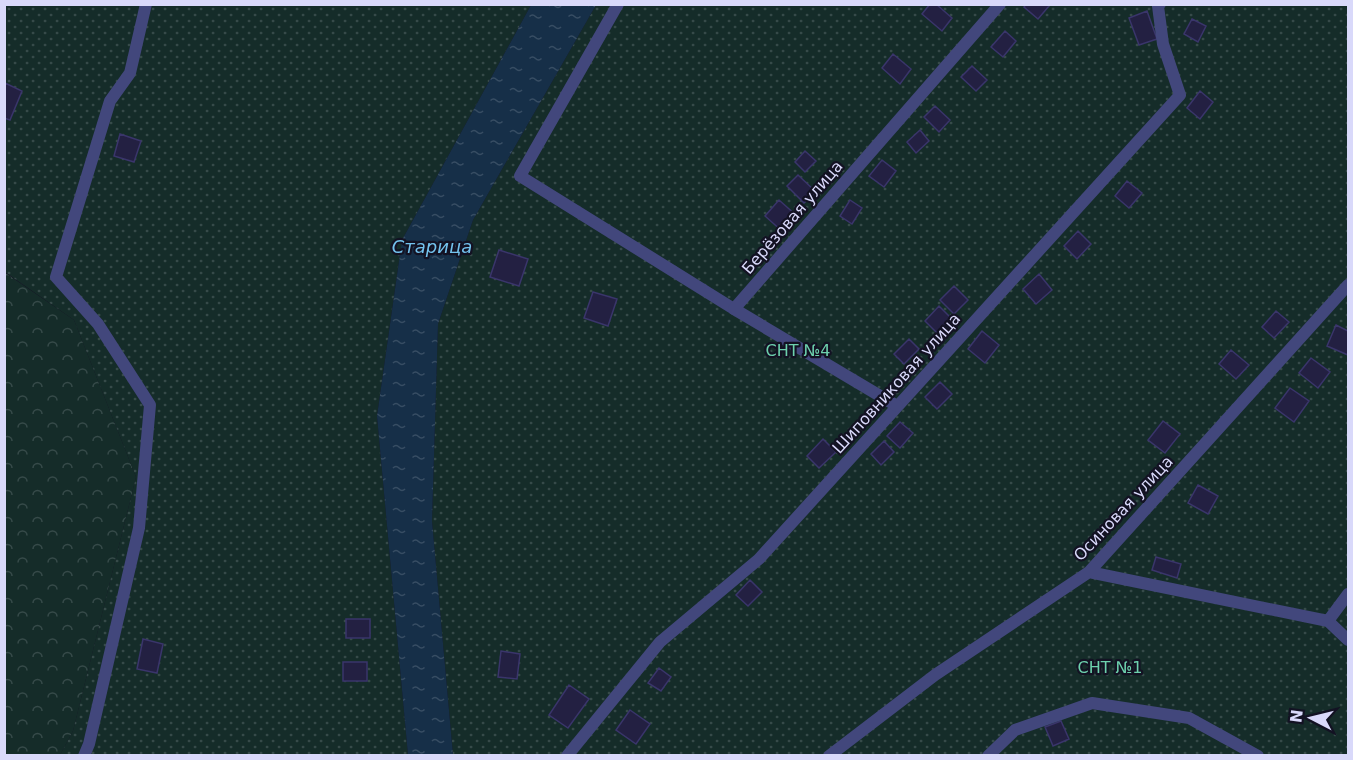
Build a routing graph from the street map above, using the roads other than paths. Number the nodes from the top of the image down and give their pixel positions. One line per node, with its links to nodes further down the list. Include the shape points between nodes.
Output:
1 (146, 4): 12 (street, via 130,73 110,101 57,277 98,324 150,405 139,528)
2 (618, 4): 6 (street, via 520,176)
3 (1000, 4): 6 (street, Берёзовая улица)
4 (1160, 4): 7 (street, Шиповниковая улица, via 1164,44 1180,95)
5 (1348, 285): 8 (street, Осиновая улица)
6 (734, 309): 7 (street)
7 (897, 406): 13 (street, Шиповниковая улица, via 759,559 660,642)
8 (1089, 572): 10 (street); 14 (street, Осиновая улица, via 935,675)
9 (1348, 594): 10 (street)
10 (1328, 621): 11 (street)
11 (1348, 640)
12 (84, 756)
13 (567, 756)
14 (829, 756)
15 (988, 756): 16 (street, via 1015,730 1092,703 1189,718)
16 (1258, 756)

